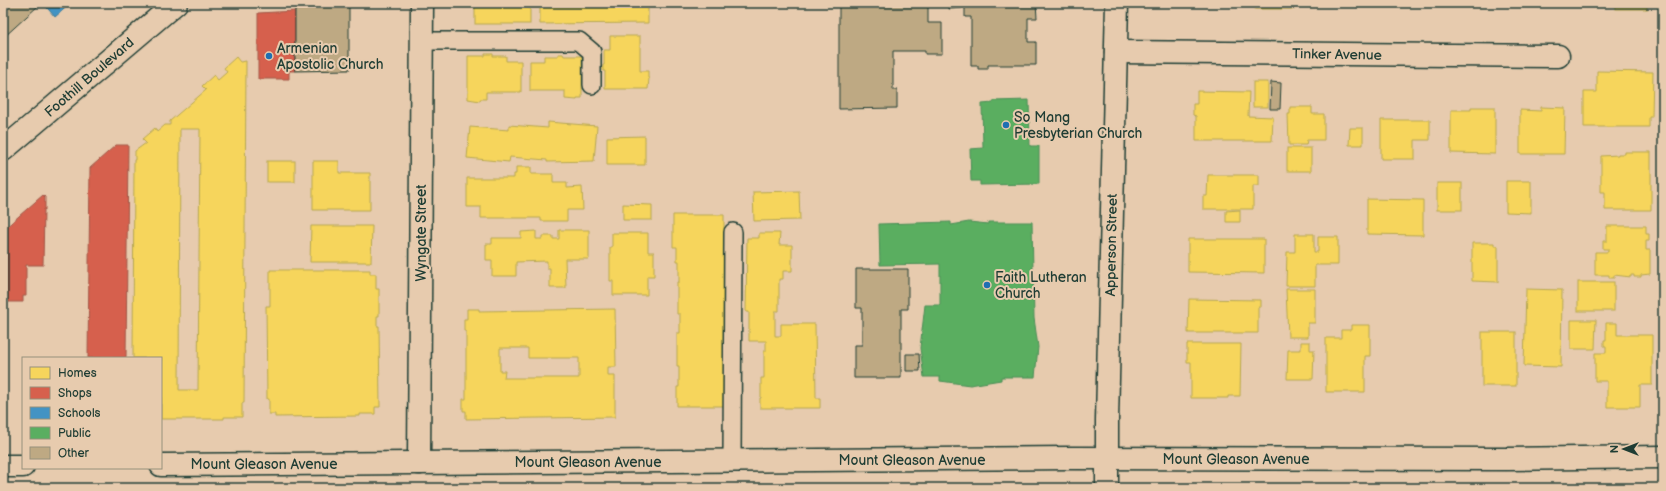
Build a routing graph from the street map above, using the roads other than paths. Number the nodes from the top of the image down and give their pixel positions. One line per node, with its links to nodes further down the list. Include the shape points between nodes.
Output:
1 (176, 3): 8 (street, Foothill Boulevard)
2 (422, 3): 4 (street, Wyngate Street)
3 (1117, 3): 5 (street, Apperson Street)
4 (422, 41): 7 (lane, via 579,41 592,52); 13 (street, Wyngate Street)
5 (1116, 52): 6 (street, Tinker Avenue); 11 (street, Apperson Street)
6 (1558, 56)
7 (592, 84)
8 (3, 150)
9 (733, 232): 12 (lane)
10 (1663, 457): 11 (street, Mount Gleason Avenue)
11 (1106, 458): 12 (street, Mount Gleason Avenue); 17 (street, Apperson Street)
12 (732, 461): 13 (street, Mount Gleason Avenue)
13 (419, 463): 14 (street, Mount Gleason Avenue)
14 (162, 465)
15 (3, 466): 16 (street)
16 (22, 466)
17 (1107, 488)

